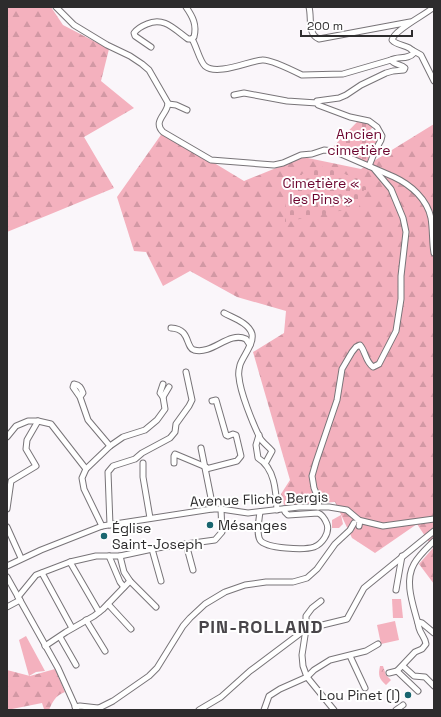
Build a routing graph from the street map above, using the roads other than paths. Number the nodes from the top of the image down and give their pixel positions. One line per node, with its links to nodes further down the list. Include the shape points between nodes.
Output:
1 (56, 7): 13 (street, via 74,26 142,64 152,74)
2 (186, 7): 6 (street, via 196,27)
3 (309, 7): 5 (street, via 312,33 319,39)
4 (434, 7): 5 (street)
5 (410, 22): 8 (street, via 394,35 392,40)
6 (192, 38): 7 (street, via 186,38 170,25 154,22 142,26 134,34); 9 (street, via 202,62 210,69 237,67 263,60 309,76 347,73)
7 (151, 47)
8 (412, 50): 9 (street, via 414,53 409,57); 10 (street, via 421,55)
9 (391, 60): 12 (street, via 403,66 404,70 386,73 346,95 320,100)
10 (434, 81)
11 (234, 95): 12 (street)
12 (317, 103): 15 (street, via 341,115 369,121 378,127 382,136)
13 (168, 104): 14 (street); 15 (street, via 159,119 160,130 211,160 277,165 301,155 327,150)
14 (187, 110)
15 (371, 166): 16 (street, via 404,182 422,198 431,219); 36 (street, via 391,189 406,232 398,321 396,331 379,364 373,367 369,364 360,345 356,347 342,370 336,400 312,476 319,500)
16 (434, 253)
17 (224, 313): 19 (street, via 246,325 252,333)
18 (170, 328): 19 (street, via 177,329 187,336 194,350 208,350 236,337 246,339)
19 (250, 345): 27 (street, via 238,375)
20 (186, 372): 46 (street, via 192,400 176,424 175,432 170,438 135,459 113,466 108,472)
21 (163, 384): 24 (street, via 160,392)
22 (169, 388): 24 (street)
23 (80, 397): 29 (street, via 88,420)
24 (163, 397): 29 (street, via 165,409 157,420 145,430 123,437)
25 (212, 401): 34 (street, via 216,400 226,435 236,435 241,456 237,461)
26 (38, 421): 28 (street, via 16,426); 35 (street, via 51,424); 37 (street, via 27,440 26,449 36,466 11,481)
27 (259, 435): 31 (street, via 256,445 258,458); 31 (street, via 272,451)
28 (7, 437)
29 (110, 446): 35 (street)
30 (201, 448): 34 (street)
31 (266, 462): 41 (street, via 276,489)
32 (142, 463): 43 (street)
33 (174, 463): 34 (street, via 175,454)
34 (206, 468): 38 (street)
35 (86, 469): 47 (street, via 82,478 84,489)
36 (318, 507): 40 (street, Avenue Fliche Bergis); 45 (street, Avenue Fliche Bergis, via 347,510)
37 (7, 509)
38 (212, 509): 39 (street, Avenue Fliche Bergis); 43 (street, Avenue Fliche Bergis)
39 (221, 509): 42 (street, Avenue Fliche Bergis, via 241,513); 51 (street, via 222,532 215,540)
40 (284, 509): 41 (street, Avenue Fliche Bergis); 42 (street, via 288,515 322,515 328,527 320,543 311,548 275,547 264,544 258,534)
41 (277, 510): 42 (street, Avenue Fliche Bergis)
42 (260, 512)
43 (150, 518): 46 (street, Avenue Fliche Bergis)
44 (434, 519): 45 (street, via 383,526)
45 (357, 523): 93 (street, via 306,578 293,582 245,585 225,592 205,604 183,626 157,668 149,676 113,701)
46 (110, 525): 47 (street, Avenue Fliche Bergis)
47 (102, 526): 56 (street, Avenue Fliche Bergis)
48 (7, 527): 56 (street)
49 (434, 531): 55 (street)
50 (434, 541): 73 (street, via 413,565 409,577)
51 (186, 544): 52 (street); 59 (street)
52 (152, 549): 54 (street); 62 (street)
53 (109, 556): 54 (street); 57 (street); 64 (street)
54 (120, 556): 63 (street, via 124,572)
55 (402, 556): 65 (street); 76 (street, via 364,588 347,619)
56 (21, 558): 58 (street, Avenue Fliche Bergis)
57 (70, 562): 60 (street); 71 (street)
58 (7, 566)
59 (193, 570)
60 (42, 573): 66 (street, via 36,575); 74 (street)
61 (7, 577): 66 (street)
62 (161, 580)
63 (130, 581): 64 (street); 70 (street)
64 (124, 587): 68 (street)
65 (396, 590)
66 (19, 599): 69 (street); 80 (street)
67 (321, 601): 76 (street, via 306,616)
68 (108, 604): 71 (street); 75 (street)
69 (7, 607)
70 (156, 607)
71 (99, 612): 72 (street)
72 (86, 620): 74 (street); 81 (street)
73 (418, 622): 77 (street); 84 (street, via 426,644)
74 (72, 628): 78 (street)
75 (131, 629)
76 (306, 629): 87 (street, via 302,655); 94 (street, via 250,671 221,697)
77 (434, 633)
78 (60, 637): 80 (street); 83 (street)
79 (378, 644): 82 (street)
80 (45, 646): 92 (street, via 63,678)
81 (104, 651)
82 (350, 656): 87 (street, via 330,660); 89 (street)
83 (76, 665)
84 (403, 666): 85 (street); 88 (street, via 414,676 422,676)
85 (397, 671): 86 (street); 90 (street)
86 (389, 673)
87 (307, 677): 95 (street, via 269,696); 96 (street)
88 (434, 686)
89 (365, 688)
90 (418, 691)
91 (403, 705): 97 (street)
92 (76, 709): 93 (street, via 80,706)
93 (96, 709)
94 (198, 710)
95 (264, 710)
96 (332, 710)
97 (396, 710)

